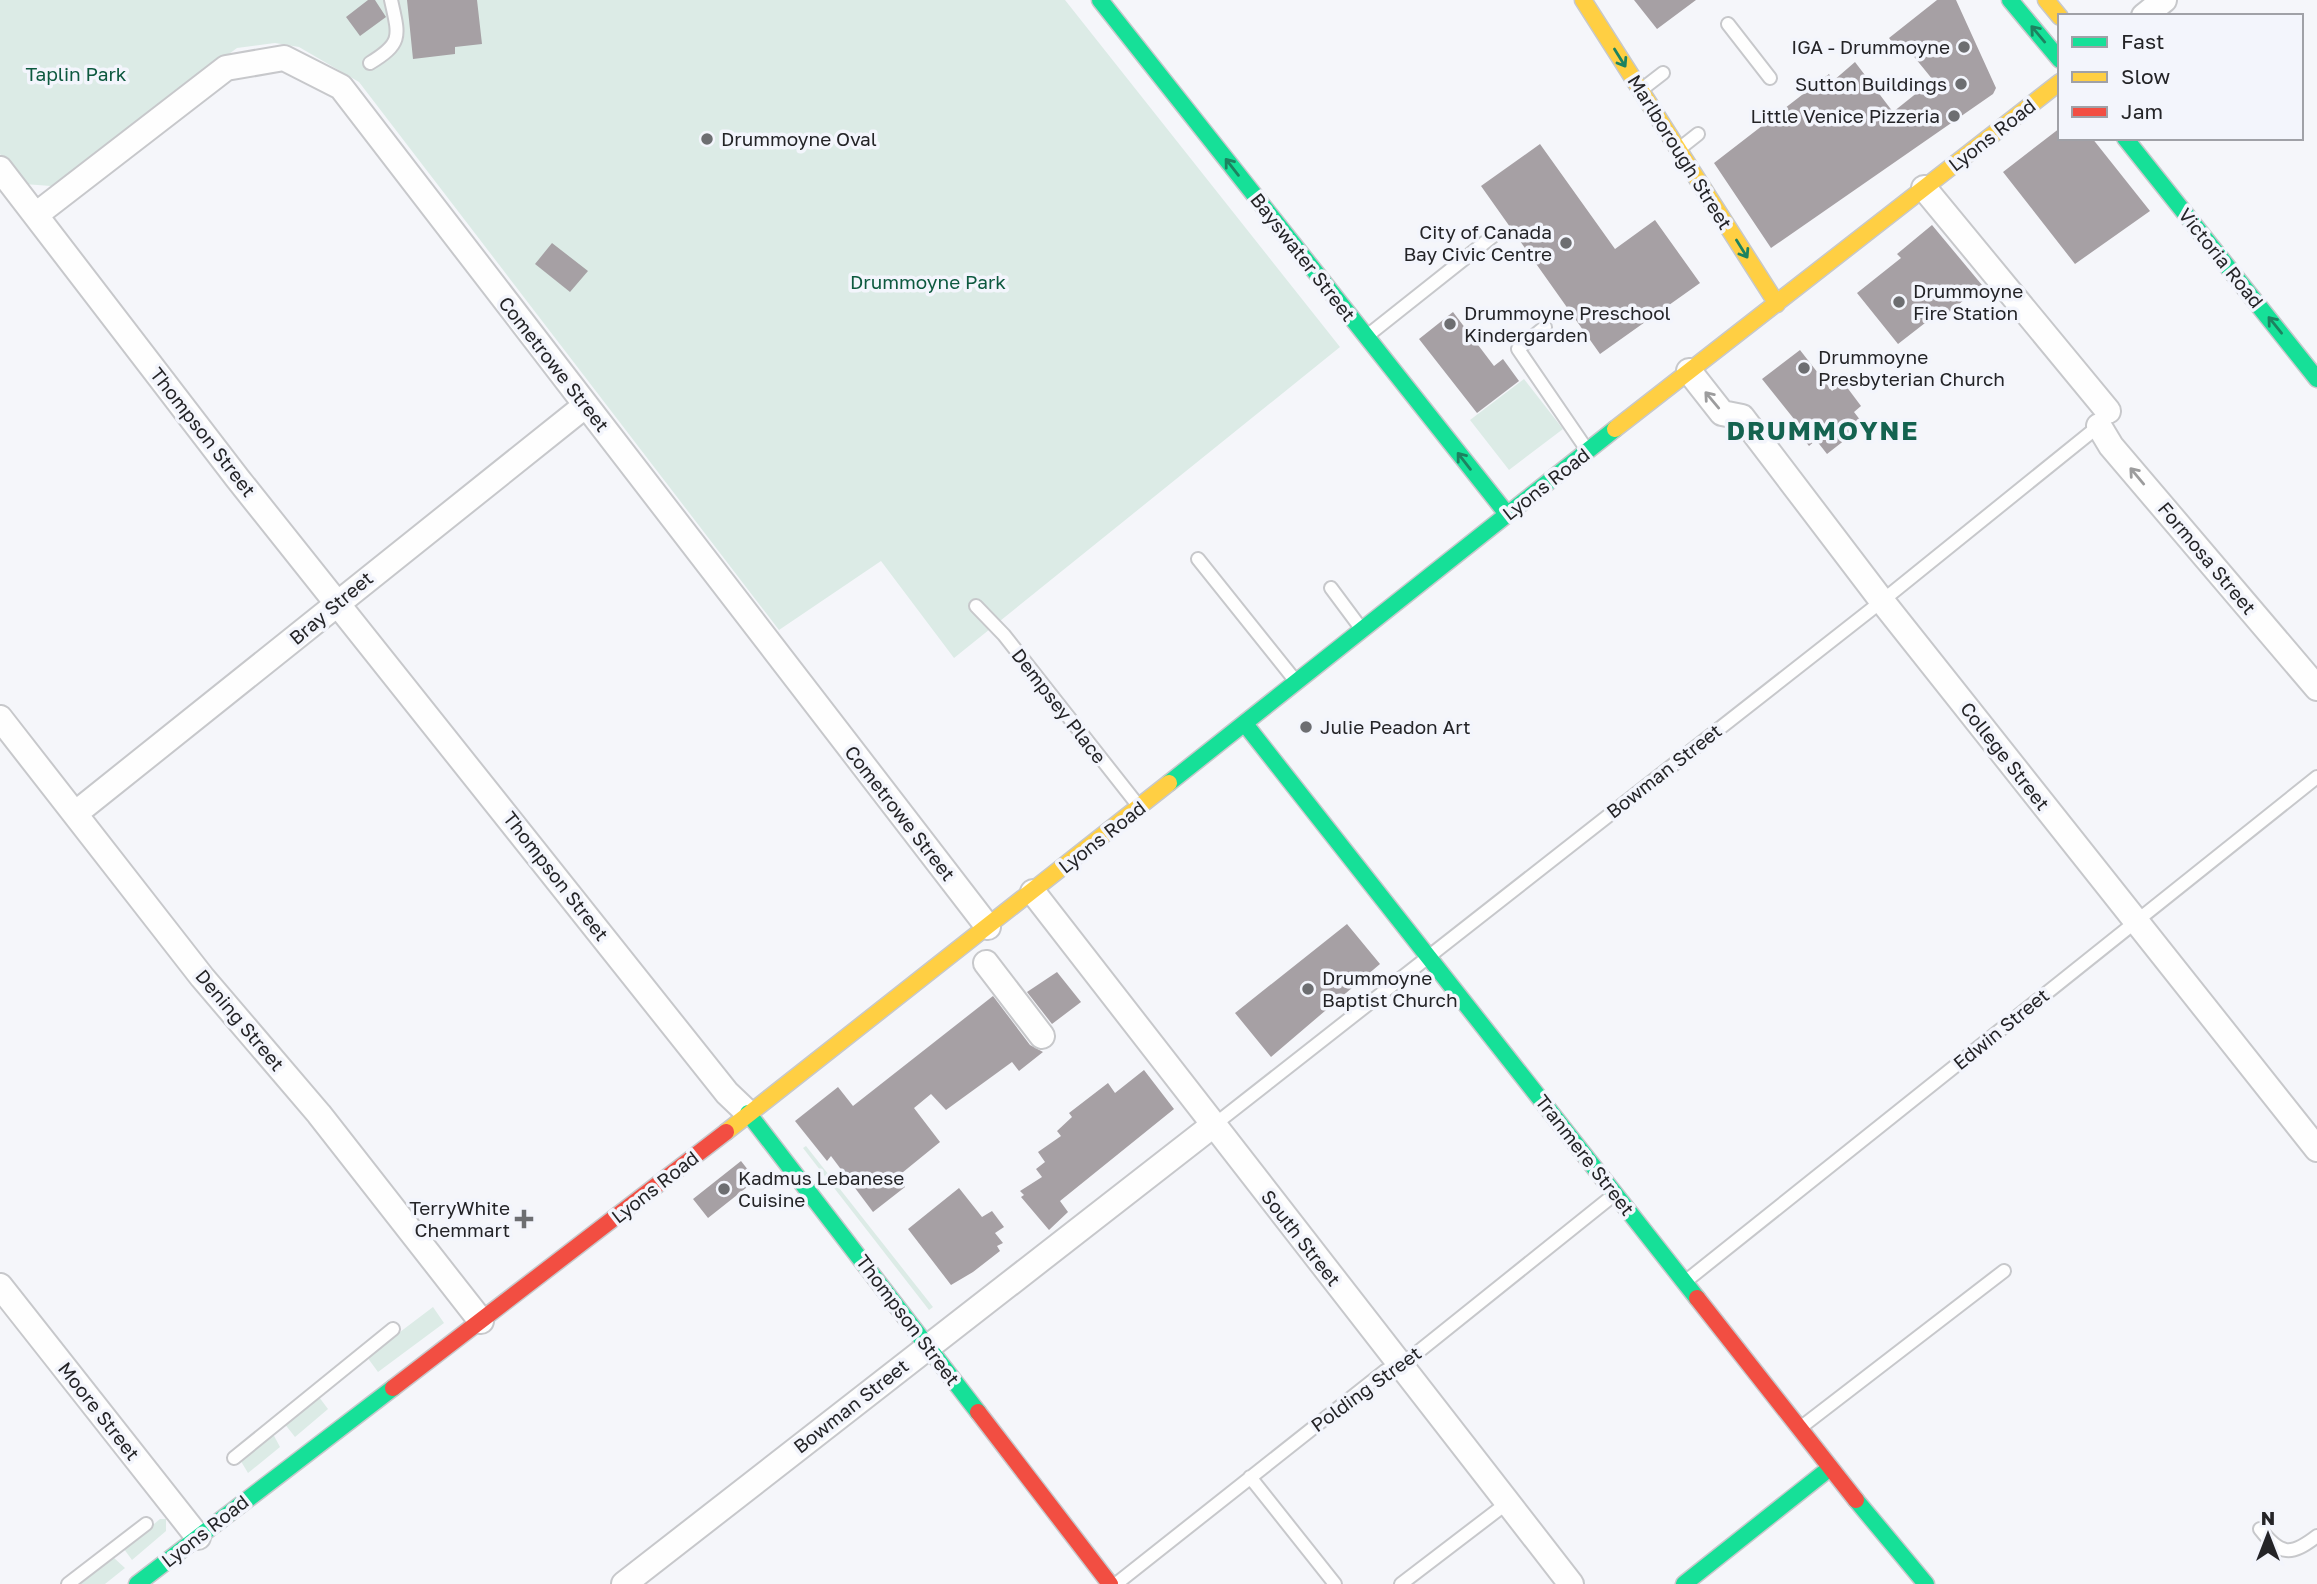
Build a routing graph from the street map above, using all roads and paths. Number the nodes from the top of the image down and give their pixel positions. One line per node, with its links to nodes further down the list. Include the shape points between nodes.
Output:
1 (391, 0): 11 (lane, via 396,43)
2 (1100, 0): 25 (main road, Bayswater Street, one-way to 2)
3 (1583, 0): 15 (main road, Marlborough Street, one-way to 15)
4 (2010, 0): 10 (main road, one-way to 4)
5 (2046, 0): 8 (main road)
6 (2164, 0): 7 (street)
7 (2146, 14)
8 (2058, 15)
9 (1728, 24): 13 (lane)
10 (2058, 58)
11 (370, 63)
12 (1663, 73): 15 (lane)
13 (1770, 78)
14 (2058, 84): 20 (main road, Lyons Road)
15 (1641, 90): 18 (main road, Marlborough Street)
16 (1698, 134): 18 (lane)
17 (2127, 140): 27 (main road, Victoria Road, one-way to 17)
18 (1678, 149): 23 (main road, Marlborough Street, one-way to 23)
19 (0, 169): 21 (street, Thompson Street)
20 (1924, 188): 23 (main road, Lyons Road); 29 (street, Formosa Street, via 2001,279)
21 (37, 214): 28 (street, Cometrowe Street, via 226,68 284,58 341,87); 34 (street, Thompson Street, via 238,479)
22 (1493, 236): 25 (lane)
23 (1777, 304): 26 (main road, Lyons Road)
24 (1545, 327): 30 (lane, via 1518,349)
25 (1366, 336): 31 (main road, Bayswater Street, one-way to 25)
26 (1689, 372): 30 (main road, Lyons Road); 35 (street, College Street, one-way to 26, via 1742,417 1722,413)
27 (2317, 379)
28 (586, 405): 34 (street, Bray Street); 47 (street, Cometrowe Street)
29 (2104, 419): 35 (lane, Bowman Street); 38 (street, Formosa Street, one-way to 29, via 2111,446)
30 (1588, 451): 31 (main road, Lyons Road)
31 (1507, 514): 37 (main road, Lyons Road)
32 (1198, 559): 39 (lane)
33 (1331, 588): 37 (lane)
34 (338, 601): 44 (street, Bray Street); 51 (street, Thompson Street, via 727,1093)
35 (1882, 601): 46 (street, College Street); 48 (lane, Bowman Street)
36 (975, 607): 43 (lane, Dempsey Place, via 1003,635)
37 (1363, 631): 39 (main road, Lyons Road)
38 (2313, 682)
39 (1297, 683): 41 (main road, Lyons Road)
40 (0, 718): 44 (street, Dening Street)
41 (1245, 724): 43 (main road, Lyons Road); 48 (main road, Tranmere Street)
42 (2317, 777): 46 (lane, Edwin Street)
43 (1140, 807): 45 (main road, Lyons Road)
44 (76, 813): 58 (street, Dening Street)
45 (1033, 891): 47 (main road, Lyons Road); 52 (street, South Street)
46 (2136, 920): 53 (street, College Street); 56 (lane, Edwin Street)
47 (988, 927): 51 (main road, Lyons Road)
48 (1430, 955): 52 (lane, Bowman Street); 54 (main road, Tranmere Street)
49 (986, 963): 50 (street)
50 (1042, 1036)
51 (748, 1113): 58 (main road, Lyons Road); 60 (main road, Thompson Street)
52 (1213, 1126): 60 (street, Bowman Street); 61 (street, South Street)
53 (2317, 1149)
54 (1615, 1193): 56 (main road, Tranmere Street); 61 (lane, Polding Street)
55 (2004, 1271): 62 (lane)
56 (1685, 1282): 62 (main road, Tranmere Street)
57 (0, 1286): 70 (street, Moore Street)
58 (481, 1321): 70 (main road, Lyons Road)
59 (393, 1329): 63 (lane)
60 (928, 1347): 73 (street, Bowman Street); 74 (main road, Thompson Street)
61 (1399, 1363): 65 (lane, Polding Street); 66 (street, South Street)
62 (1800, 1429): 64 (main road, Tranmere Street)
63 (234, 1458)
64 (1830, 1468): 79 (main road); 80 (main road, Tranmere Street)
65 (1251, 1476): 75 (lane, Polding Street); 76 (lane)
66 (1507, 1503): 77 (lane); 78 (street, South Street)
67 (146, 1524): 71 (lane)
68 (2260, 1529): 69 (lane, via 2280,1549 2289,1551)
69 (2317, 1536)
70 (198, 1537): 72 (main road, Lyons Road)
71 (68, 1584)
72 (137, 1584)
73 (624, 1584)
74 (1110, 1584)
75 (1116, 1584)
76 (1335, 1584)
77 (1401, 1584)
78 (1571, 1584)
79 (1684, 1584)
80 (1926, 1584)

